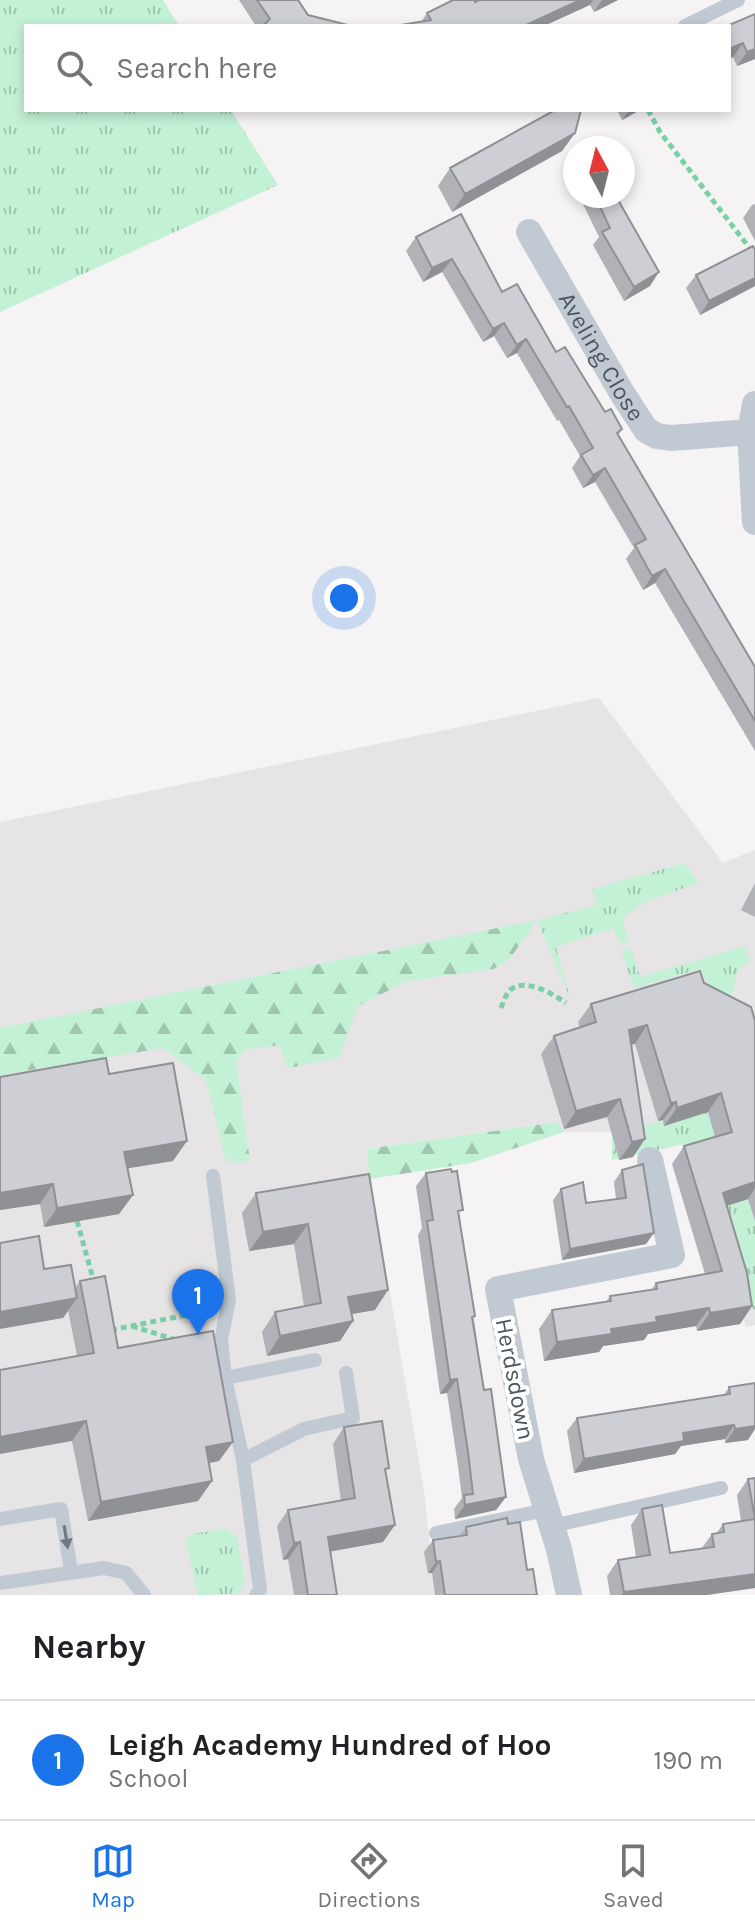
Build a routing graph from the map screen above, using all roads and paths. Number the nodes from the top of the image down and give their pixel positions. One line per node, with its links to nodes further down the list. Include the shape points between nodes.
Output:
1 (738, 0): 2 (lane)
2 (689, 24)
3 (649, 112): 5 (path)
4 (529, 232): 7 (street, Aveling Close, via 646,430 671,438)
5 (755, 255)
6 (755, 404): 7 (street)
7 (750, 432): 8 (street)
8 (755, 522)
9 (566, 1003): 10 (path, via 544,988 519,986 510,990)
10 (501, 1008)
11 (650, 1160): 24 (street, Herdsdown, via 672,1255 498,1289 531,1459)
12 (213, 1176): 15 (lane)
13 (77, 1221): 14 (path)
14 (96, 1290)
15 (228, 1306): 16 (path); 18 (lane)
16 (131, 1326): 17 (path, via 108,1330); 18 (path)
17 (103, 1337)
18 (222, 1348): 21 (lane)
19 (315, 1360): 21 (lane)
20 (346, 1373): 22 (lane, via 353,1418 304,1429)
21 (225, 1378): 22 (lane)
22 (243, 1460): 30 (lane, via 260,1590)
23 (721, 1488): 24 (lane)
24 (549, 1518): 26 (lane); 31 (street, Herdsdown)
25 (0, 1519): 27 (lane, one-way to 27, via 61,1509)
26 (436, 1533)
27 (71, 1571): 28 (lane); 29 (lane, via 104,1568 126,1573)
28 (0, 1583)
29 (144, 1595)
30 (256, 1595)
31 (569, 1595)

